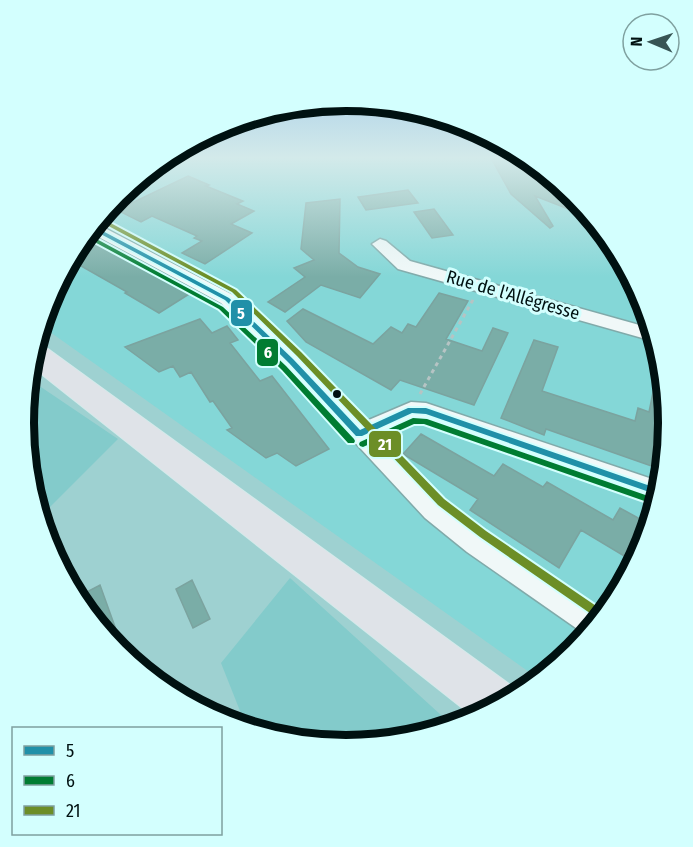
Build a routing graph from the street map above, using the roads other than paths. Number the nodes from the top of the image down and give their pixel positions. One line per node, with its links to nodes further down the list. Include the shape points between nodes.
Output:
1 (101, 232): 5 (street, via 227,299)
2 (380, 244): 3 (street, Rue de l'Allégresse, via 404,265)
3 (645, 333)
4 (41, 358): 8 (main road)
5 (359, 434): 6 (street, via 411,410 441,415); 7 (street, via 434,510)
6 (652, 490)
7 (589, 619)
8 (490, 700)

